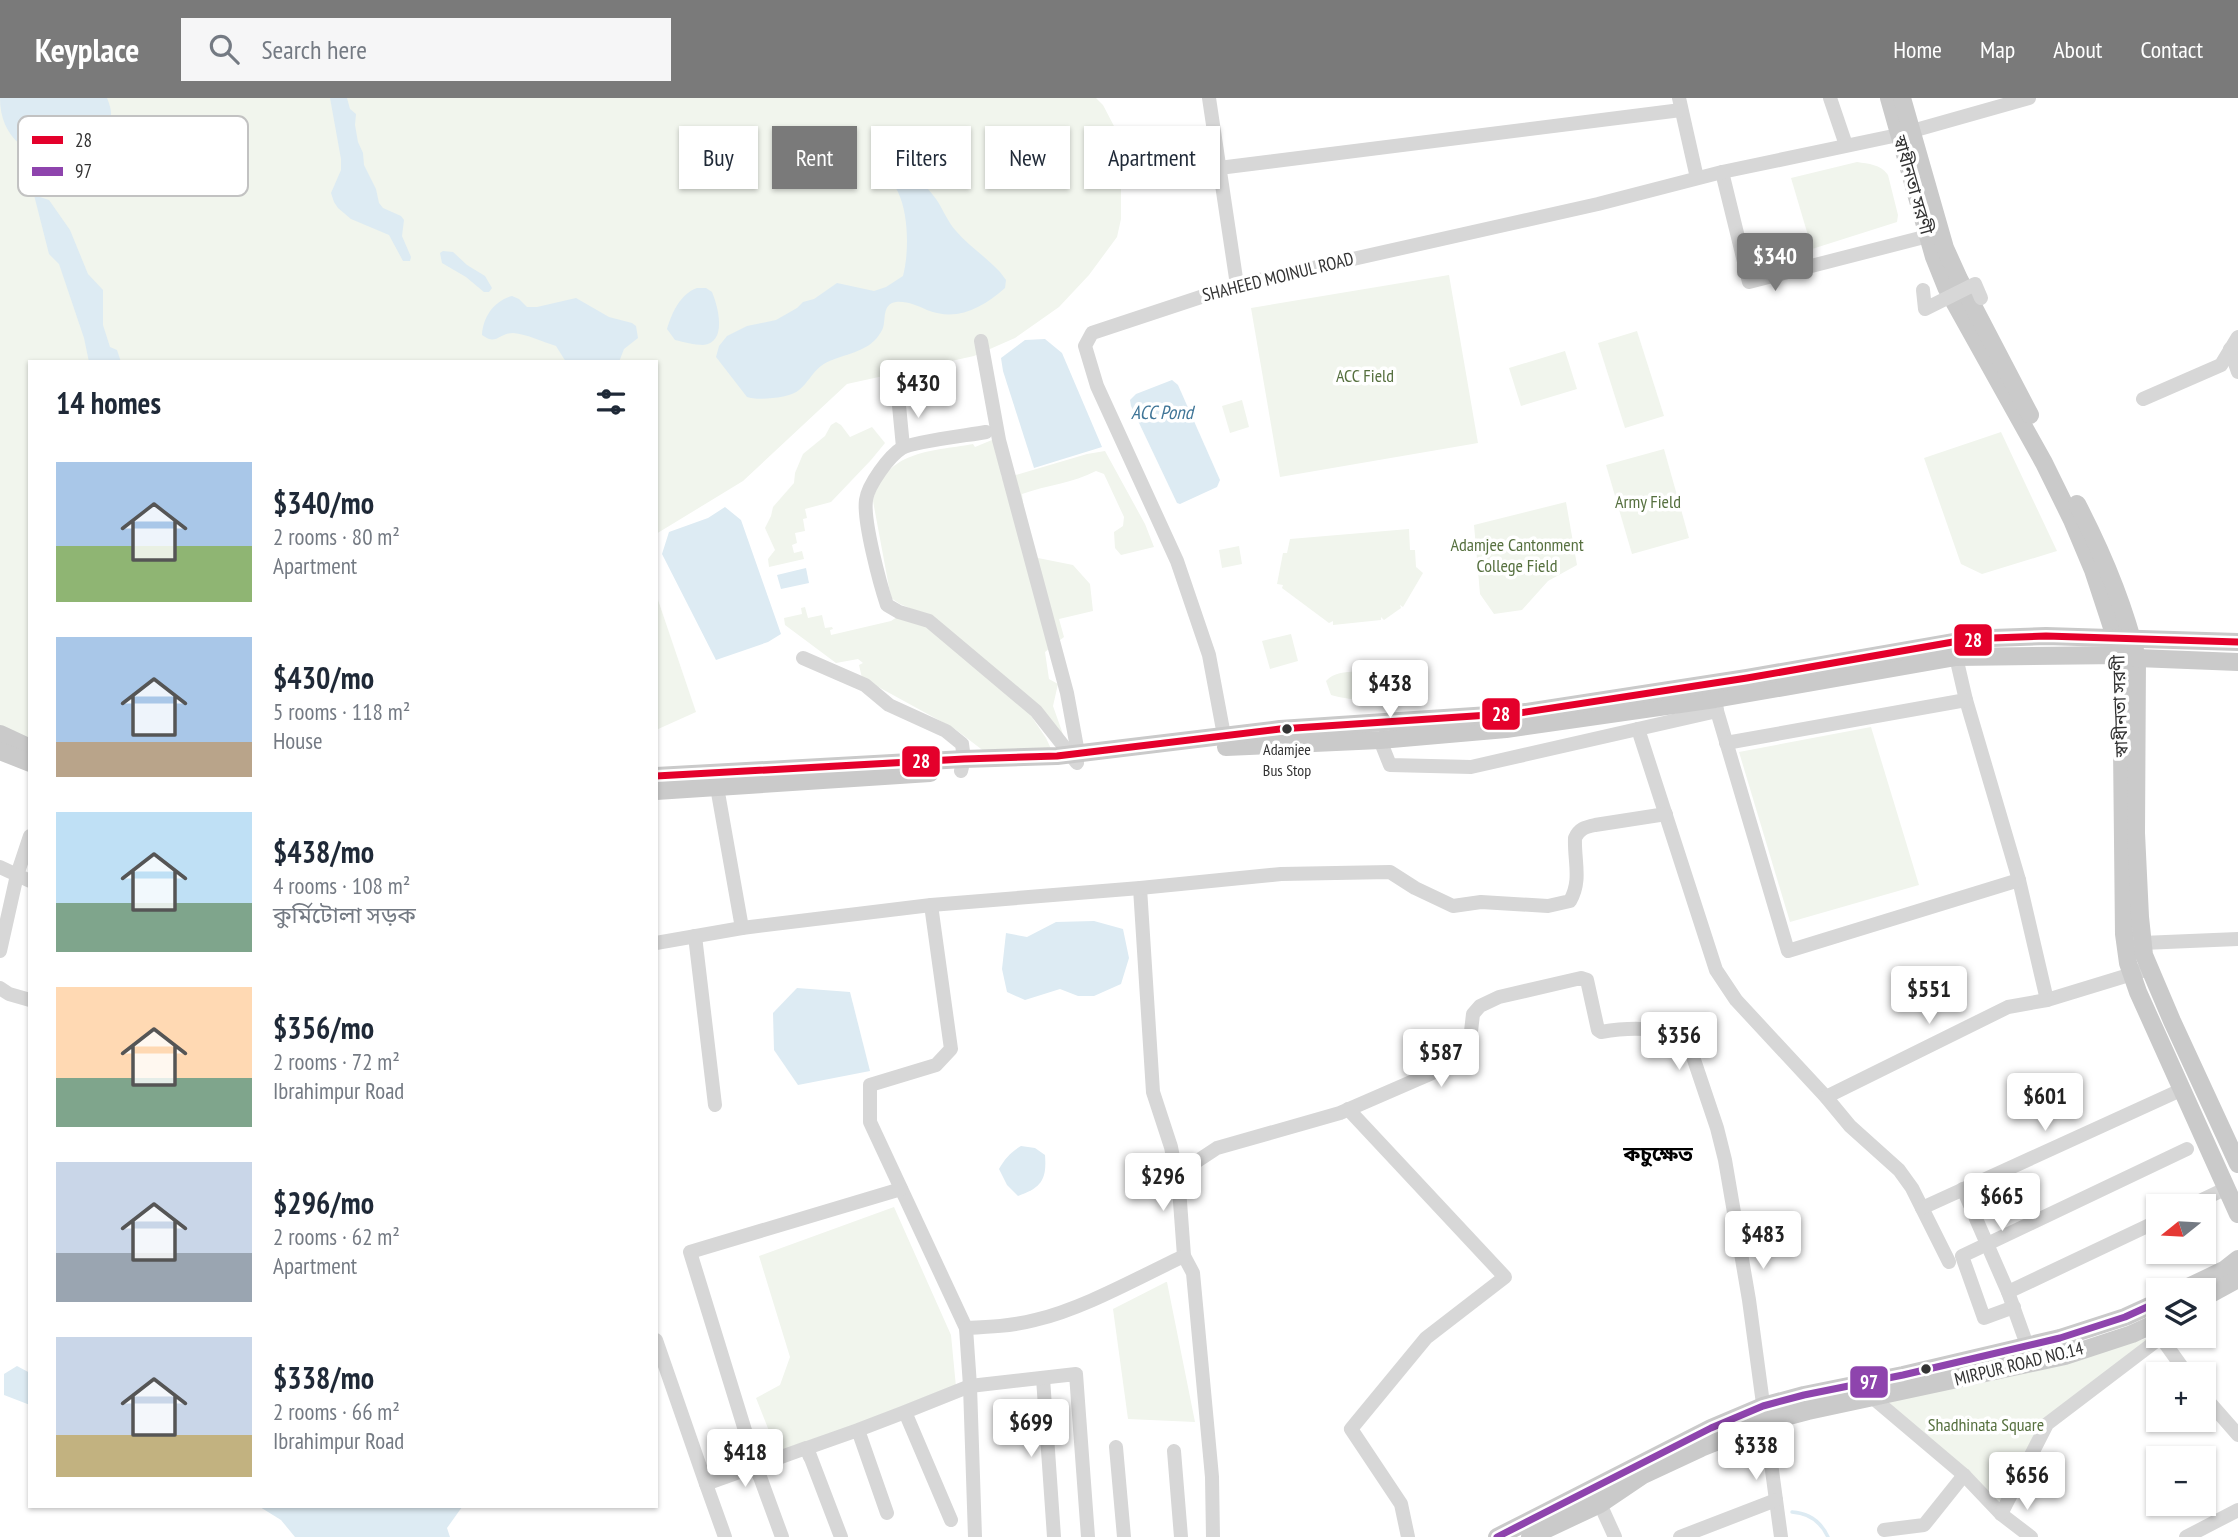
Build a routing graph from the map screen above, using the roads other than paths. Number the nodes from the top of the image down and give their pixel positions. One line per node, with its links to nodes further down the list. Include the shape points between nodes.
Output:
1 (1209, 98): 7 (street)
2 (1830, 98): 9 (street)
3 (1889, 98): 8 (main road, স্বাধীনতা সরণী)
4 (1902, 98): 8 (main road, স্বাধীনতা সরণী)
5 (2029, 98): 8 (street, SHAHEED MOINUL ROAD)
6 (1680, 104): 10 (street); 13 (street)
7 (1213, 126)
8 (1905, 133): 9 (street, SHAHEED MOINUL ROAD); 14 (main road, স্বাধীনতা সরণী); 26 (main road, স্বাধীনতা সরণী, via 1945,248 2105,564)
9 (1846, 145): 11 (street, SHAHEED MOINUL ROAD)
10 (1220, 168)
11 (1722, 172): 13 (street, SHAHEED MOINUL ROAD); 14 (street, via 1749,282)
12 (1220, 174): 15 (street)
13 (1697, 178): 15 (street, SHAHEED MOINUL ROAD)
14 (1928, 236): 26 (main road, স্বাধীনতা সরণী, via 1946,287 2072,520)
15 (1237, 285): 35 (street, SHAHEED MOINUL ROAD, via 1097,330 1085,346 1097,386 1177,562 1209,655)
16 (1923, 290): 17 (street, bridge, via 1925,309 1975,284)
17 (1980, 298)
18 (981, 341): 39 (street, via 999,440 1067,693)
19 (2234, 343): 20 (street); 22 (street, via 2221,365)
20 (2238, 372)
21 (898, 396): 24 (street)
22 (2143, 399)
23 (986, 432): 24 (street)
24 (903, 447): 39 (street, via 869,489 865,502 887,605 929,621 1036,710)
25 (2238, 642): 26 (main road)
26 (2126, 647): 27 (main road); 29 (main road); 35 (main road, via 2046,636 1953,642 1519,713 1280,729); 56 (main road, স্বাধীনতা সরণী); 59 (main road, স্বাধীনতা সরণী, via 2124,934)
27 (1956, 657): 30 (street); 31 (main road)
28 (803, 658): 41 (street, via 865,685 888,705 946,731 962,744)
29 (2238, 662)
30 (1966, 701): 36 (street); 49 (street)
31 (1716, 705): 32 (street); 34 (main road); 36 (street)
32 (1638, 729): 34 (street, via 1471,766 1390,765); 45 (street)
33 (0, 734): 37 (main road)
34 (1380, 740): 35 (main road)
35 (1225, 742): 39 (main road)
36 (1726, 743): 49 (street, via 1788,951)
37 (28, 747)
38 (0, 751): 40 (main road)
39 (1074, 757): 41 (main road)
40 (28, 762)
41 (962, 764): 42 (main road); 43 (main road)
42 (658, 776)
43 (717, 787): 44 (main road); 52 (street)
44 (658, 791)
45 (1666, 814): 50 (street, via 1578,832 1576,891 1570,901 1548,906 1481,902 1452,906 1390,872 1281,874); 64 (street, via 1716,970 1736,1000)
46 (28, 848): 48 (street)
47 (0, 867): 48 (street)
48 (23, 878): 57 (street)
49 (2019, 880): 62 (street)
50 (1140, 888): 51 (street); 69 (street, via 1153,1092)
51 (931, 905): 52 (street); 71 (street, via 951,1049 936,1065 870,1085 870,1122)
52 (742, 928): 53 (street)
53 (695, 936): 55 (street); 65 (street)
54 (2238, 939): 56 (street)
55 (658, 943)
56 (2142, 943): 58 (main road, স্বাধীনতা সরণী)
57 (0, 951)
58 (2150, 968): 59 (street); 68 (main road, স্বাধীনতা সরণী)
59 (2132, 974): 62 (street); 63 (main road, স্বাধীনতা সরণী)
60 (0, 988): 61 (street)
61 (28, 999)
62 (2047, 1000): 64 (street, via 2008,1007)
63 (2183, 1089): 70 (main road, স্বাধীনতা সরণী); 72 (street)
64 (1826, 1097): 74 (street, via 1850,1126 1899,1170)
65 (715, 1105)
66 (1348, 1109): 69 (street, via 1217,1148); 96 (street, via 1462,1056 1469,1049 1473,1014 1480,1006 1499,996 1581,978 1587,980 1601,1032 1631,1027 1687,1039 1717,1128 1743,1257); 120 (street, via 1504,1276 1426,1338 1351,1429 1401,1504)
67 (2187, 1149): 77 (street)
68 (2238, 1164)
69 (1176, 1175): 78 (street)
70 (2227, 1188): 73 (street); 75 (main road, স্বাধীনতা সরণী)
71 (901, 1189): 87 (street); 101 (street, via 690,1252)
72 (1963, 1189): 74 (street); 77 (street)
73 (2214, 1194)
74 (1922, 1208): 80 (street)
75 (2238, 1214)
76 (2146, 1227): 84 (street)
77 (1987, 1244): 84 (street); 85 (street, via 1962,1256 1984,1318)
78 (1184, 1256): 87 (street, via 1039,1320); 119 (street, via 1193,1273 1212,1477)
79 (2238, 1259): 81 (main road)
80 (1949, 1262)
81 (2207, 1278)
82 (2238, 1279): 83 (main road)
83 (2216, 1291)
84 (2008, 1292): 85 (street)
85 (2014, 1307): 90 (street)
86 (2146, 1307): 90 (main road, MIRPUR ROAD NO.14)
87 (966, 1328): 93 (street)
88 (2146, 1333): 94 (main road, MIRPUR ROAD NO.14, via 2065,1356)
89 (2146, 1344): 110 (street, via 2047,1424)
90 (2027, 1345): 96 (main road, MIRPUR ROAD NO.14, via 1804,1395)
91 (658, 1346): 103 (street)
92 (1043, 1378): 93 (street); 115 (street); 116 (street, via 1076,1374)
93 (970, 1386): 98 (street, via 905,1412); 114 (street)
94 (1873, 1398): 96 (main road, MIRPUR ROAD NO.14); 102 (street)
95 (2216, 1410): 97 (street)
96 (1764, 1414): 105 (street); 106 (main road, MIRPUR ROAD NO.14, via 1643,1475); 121 (main road, MIRPUR ROAD NO.14, via 1711,1427)
97 (2238, 1435)
98 (915, 1436): 104 (street, via 905,1412 858,1430); 109 (street)
99 (1116, 1447): 117 (street)
100 (1174, 1451): 118 (street)
101 (756, 1466): 104 (street, via 806,1448 841,1537 807,1448 858,1430); 113 (street)
102 (1964, 1475): 110 (street); 111 (street, via 1924,1525)
103 (706, 1484): 112 (street); 113 (street, via 756,1466)
104 (879, 1489): 108 (street)
105 (1776, 1500): 124 (street); 125 (street)
106 (1600, 1504): 122 (main road, MIRPUR ROAD NO.14); 123 (street)
107 (2238, 1510): 127 (street)
108 (887, 1513)
109 (949, 1514)
110 (2001, 1514): 126 (street)
111 (1884, 1530)
112 (725, 1537)
113 (782, 1537)
114 (975, 1537)
115 (1054, 1537)
116 (1088, 1537)
117 (1124, 1537)
118 (1181, 1537)
119 (1213, 1537)
120 (1408, 1537)
121 (1497, 1537)
122 (1530, 1537)
123 (1615, 1537)
124 (1680, 1537)
125 (1781, 1537)
126 (2031, 1537)
127 (2186, 1537)

